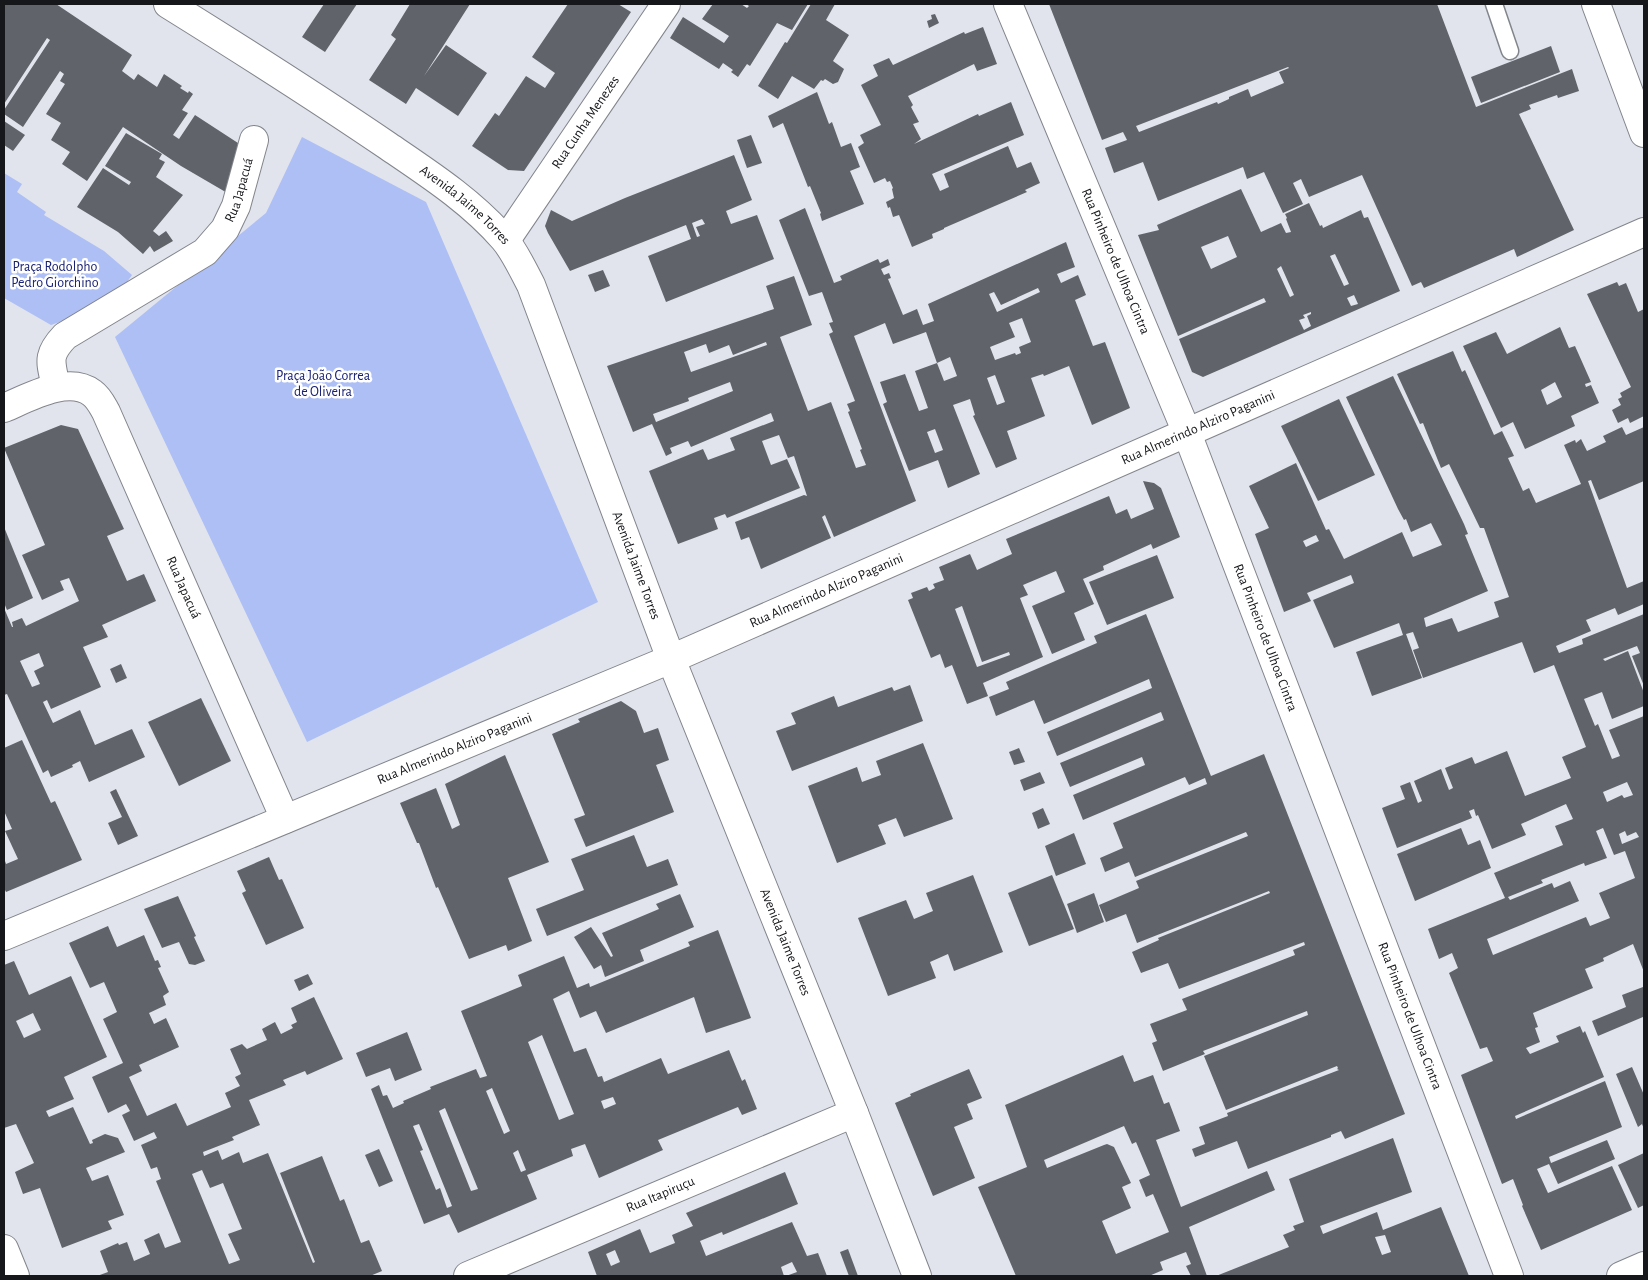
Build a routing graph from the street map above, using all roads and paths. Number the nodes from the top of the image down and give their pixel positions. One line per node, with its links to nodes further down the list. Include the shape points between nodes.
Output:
1 (168, 4): 10 (street, Avenida Jaime Torres, via 320,100 445,186)
2 (666, 4): 10 (street, Rua Cunha Menezes)
3 (1008, 4): 13 (street, Rua Pinheiro de Ulhoa Cintra)
4 (1494, 4): 6 (lane)
5 (1596, 4): 7 (street)
6 (1510, 51)
7 (1644, 134)
8 (254, 140): 11 (street, Rua Japacuá, via 236,206 225,229 205,252 65,336 51,359)
9 (1644, 232): 13 (street, Rua Almerindo Alziro Paganini)
10 (506, 240): 14 (street, Avenida Jaime Torres, via 531,285)
11 (56, 387): 12 (street, Rua Japacuá); 15 (street, Rua Japacuá, via 78,386 100,400)
12 (4, 408)
13 (1187, 433): 14 (street, Rua Almerindo Alziro Paganini); 23 (street, Rua Pinheiro de Ulhoa Cintra)
14 (671, 659): 15 (street, Rua Almerindo Alziro Paganini); 17 (street, Avenida Jaime Torres)
15 (285, 819): 16 (street, Rua Almerindo Alziro Paganini)
16 (4, 936)
17 (854, 1113): 21 (street, Rua Itapiruçu); 22 (street, Avenida Jaime Torres)
18 (4, 1249): 20 (street)
19 (1644, 1266): 24 (street)
20 (15, 1276)
21 (468, 1276)
22 (917, 1276)
23 (1509, 1276)
24 (1621, 1276)

